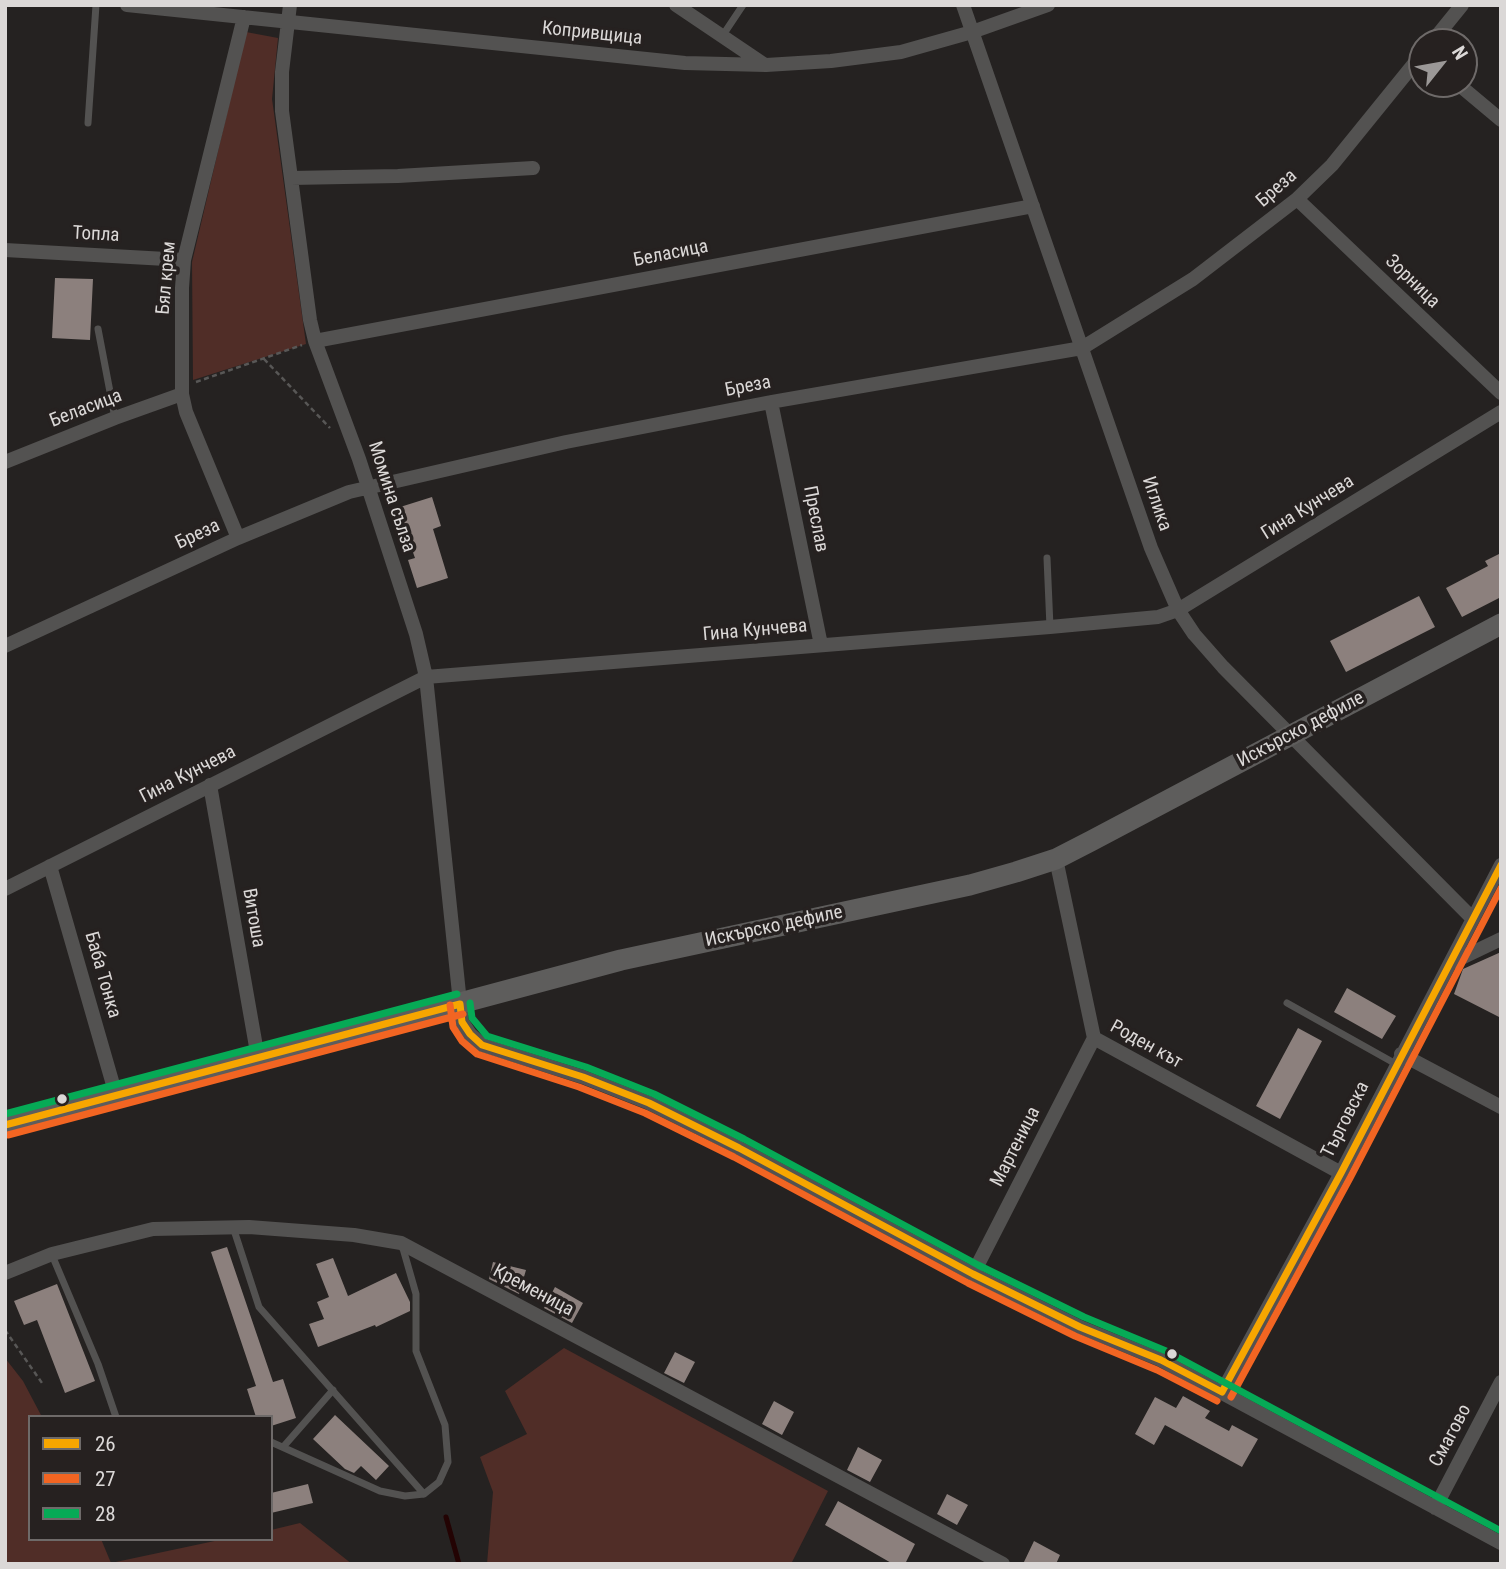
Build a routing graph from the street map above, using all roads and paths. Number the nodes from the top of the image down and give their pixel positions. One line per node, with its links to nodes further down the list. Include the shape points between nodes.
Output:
1 (96, 5): 18 (lane)
2 (127, 5): 9 (street, Копривщица)
3 (290, 5): 10 (street, Момина сълза)
4 (676, 5): 13 (street)
5 (743, 5): 13 (lane)
6 (963, 5): 12 (street, Иглика)
7 (1048, 5): 12 (street, Копривщица)
8 (1462, 5): 11 (street)
9 (244, 17): 10 (street, Копривщица); 24 (street, Бял крем)
10 (289, 22): 14 (street, Копривщица, via 685,63); 20 (street, Момина сълза, via 282,98)
11 (1443, 28)
12 (972, 32): 14 (street, Копривщица, via 901,52); 22 (street, Иглика)
13 (723, 36): 14 (street)
14 (766, 65)
15 (1408, 71): 21 (street, Бреза, via 1332,165)
16 (1475, 98): 17 (street)
17 (1501, 120)
18 (88, 123)
19 (533, 168): 20 (street)
20 (291, 178): 26 (street, Момина сълза)
21 (1297, 199): 27 (street, Бреза, via 1193,279); 30 (street, Зорница)
22 (1033, 206): 26 (street, Беласица); 27 (street, Иглика)
23 (5, 250): 24 (street, Топла)
24 (184, 260): 29 (street, Бял крем)
25 (98, 329): 33 (lane)
26 (315, 341): 28 (path); 36 (street, Момина сълза)
27 (1082, 348): 31 (street, Бреза); 39 (street, Иглика, via 1151,548)
28 (264, 359): 29 (path); 34 (path)
29 (182, 390): 33 (street, Беласица); 37 (street, Бял крем, via 186,412)
30 (1501, 393)
31 (771, 402): 36 (street, Бреза, via 566,442); 42 (street, Преслав)
32 (1501, 412): 39 (street, Гина Кунчева)
33 (115, 418): 35 (street, Беласица)
34 (331, 429)
35 (5, 462)
36 (368, 488): 37 (street, Бреза, via 328,499); 44 (street, Момина сълза)
37 (238, 538): 43 (street, Бреза)
38 (1047, 558): 41 (lane)
39 (1178, 610): 41 (street, Гина Кунчева, via 1158,617); 45 (street, Иглика, via 1223,667)
40 (1501, 624): 45 (main road, Искърско дефиле)
41 (1050, 627): 42 (street, Гина Кунчева)
42 (821, 645): 44 (street, Гина Кунчева)
43 (5, 646)
44 (426, 677): 46 (street, Гина Кунчева); 55 (street, Момина сълза)
45 (1291, 736): 47 (main road, Искърско дефиле); 51 (street, Иглика)
46 (210, 785): 49 (street, Гина Кунчева); 57 (street, Витоша)
47 (1056, 859): 55 (main road, Искърско дефиле, via 970,885 621,960); 56 (street, Роден кът)
48 (1501, 864): 51 (street, Търговска)
49 (50, 866): 50 (street, Гина Кунчева); 59 (street, Баба Тонка)
50 (5, 889)
51 (1472, 918): 53 (street, Търговска)
52 (1501, 939): 53 (street)
53 (1451, 963): 58 (street, Търговска)
54 (1287, 1003): 58 (lane)
55 (460, 1004): 57 (main road, Искърско дефиле); 67 (street, Момина сълза, via 462,1022 482,1045 649,1103)
56 (1094, 1038): 62 (street, Роден кът); 67 (street, Мартеница)
57 (258, 1058): 59 (main road, Искърско дефиле)
58 (1399, 1059): 60 (street); 62 (street, Търговска)
59 (116, 1095): 61 (main road, Искърско дефиле)
60 (1501, 1107)
61 (5, 1125)
62 (1341, 1173): 72 (street, Търговска)
63 (233, 1227): 64 (street, Кременица, via 354,1235); 65 (street, Кременица, via 153,1229); 71 (lane, via 259,1307)
64 (401, 1243): 76 (lane, via 416,1294 416,1351 445,1425 447,1462 439,1482); 79 (street, Кременица)
65 (52, 1254): 66 (street, Кременица); 73 (lane)
66 (5, 1273)
67 (973, 1273): 72 (street, Момина сълза)
68 (5, 1330): 70 (path)
69 (1501, 1382): 77 (street, Смагово)
70 (42, 1383)
71 (333, 1390): 75 (lane); 76 (lane)
72 (1222, 1392): 77 (street, Момина сълза)
73 (115, 1415)
74 (273, 1443): 75 (lane)
75 (284, 1446): 76 (lane, via 380,1491)
76 (424, 1494)
77 (1435, 1507): 78 (street, Момина сълза)
78 (1501, 1543)
79 (1003, 1564)

